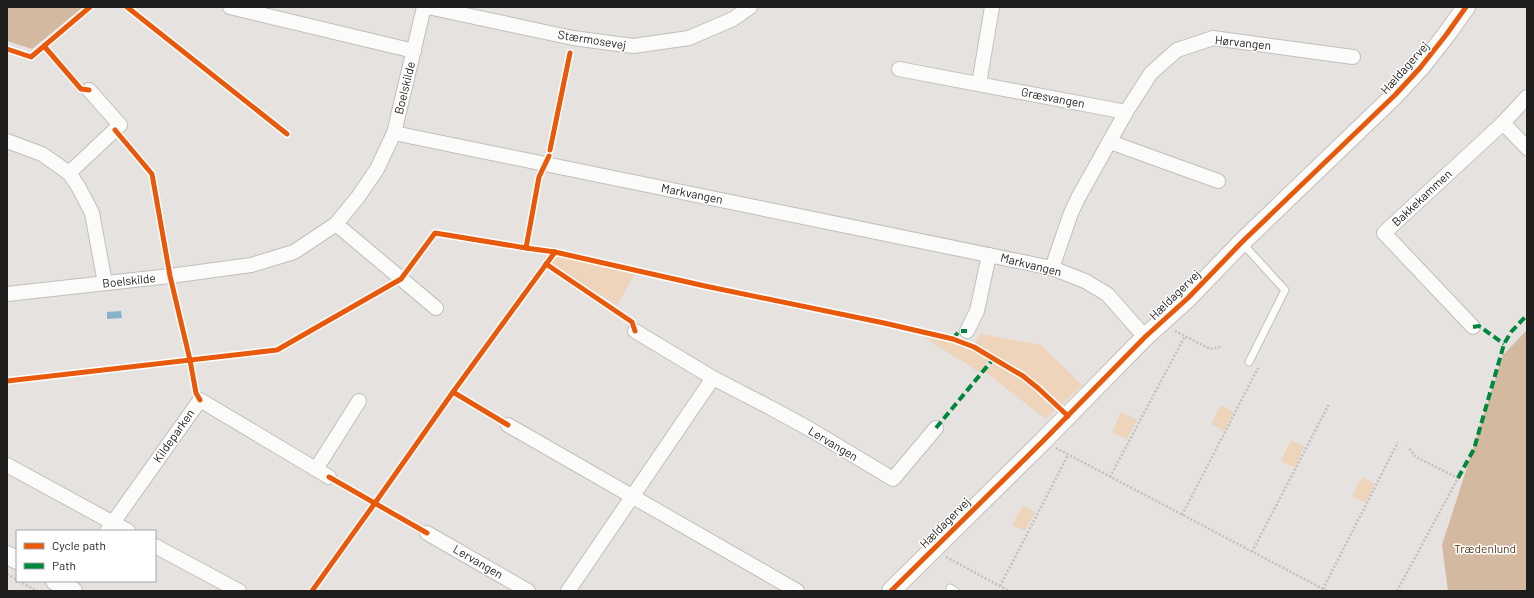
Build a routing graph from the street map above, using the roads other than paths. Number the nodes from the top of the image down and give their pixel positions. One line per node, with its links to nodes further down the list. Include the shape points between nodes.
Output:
1 (230, 7): 7 (street, Boelskilde)
2 (424, 7): 7 (street)
3 (428, 7): 4 (street, Stærmosevej, via 573,38 633,46 689,38 733,19)
4 (750, 7)
5 (992, 7): 10 (street)
6 (1466, 7): 22 (street, Hældagervej, via 1420,68 1395,95)
7 (414, 51): 15 (street, Boelskilde)
8 (1353, 57): 13 (street, Hørvangen, via 1213,38 1178,50 1151,73)
9 (899, 69): 10 (street, Græsvangen)
10 (979, 84): 13 (street, Græsvangen)
11 (89, 90): 19 (street, via 120,125)
12 (1527, 97): 14 (street, Bakkekammen)
13 (1126, 112): 17 (street, Hørvangen)
14 (1503, 123): 18 (street); 28 (street, Bakkekammen, via 1384,233)
15 (394, 133): 21 (street, Boelskilde, via 377,169); 23 (street, Markvangen)
16 (7, 141): 19 (street, via 42,154)
17 (1110, 142): 20 (street); 24 (street, Hørvangen, via 1071,213)
18 (1527, 148)
19 (69, 173): 25 (street, via 92,213)
20 (1218, 181)
21 (336, 224): 25 (street, Boelskilde, via 294,252 251,265); 27 (street)
22 (1242, 242): 31 (street, Hældagervej, via 1188,298); 32 (lane, via 1285,290)
23 (990, 254): 24 (street, Markvangen); 30 (street, Markvangen, via 977,311)
24 (1052, 268): 31 (street, Markvangen, via 1085,281 1107,294)
25 (105, 284): 26 (street, Boelskilde)
26 (7, 294)
27 (436, 308)
28 (1473, 327)
29 (634, 331): 33 (street, Lervangen)
30 (968, 331)
31 (1145, 337): 51 (street, Hældagervej)
32 (1249, 362)
33 (713, 378): 36 (street, Lervangen, via 771,408 893,479); 40 (street)
34 (359, 401): 38 (street)
35 (508, 425): 40 (street)
36 (936, 428)
37 (7, 464): 41 (street)
38 (316, 468): 39 (street, Kildeparken); 41 (street, Kildeparken, via 200,400)
39 (329, 476)
40 (632, 497): 49 (street); 50 (street)
41 (110, 527): 42 (street)
42 (124, 530)
43 (427, 533): 48 (street, Lervangen)
44 (156, 547): 47 (street)
45 (7, 555): 46 (street)
46 (16, 560)
47 (238, 591)
48 (528, 591)
49 (568, 591)
50 (797, 591)
51 (891, 591)

